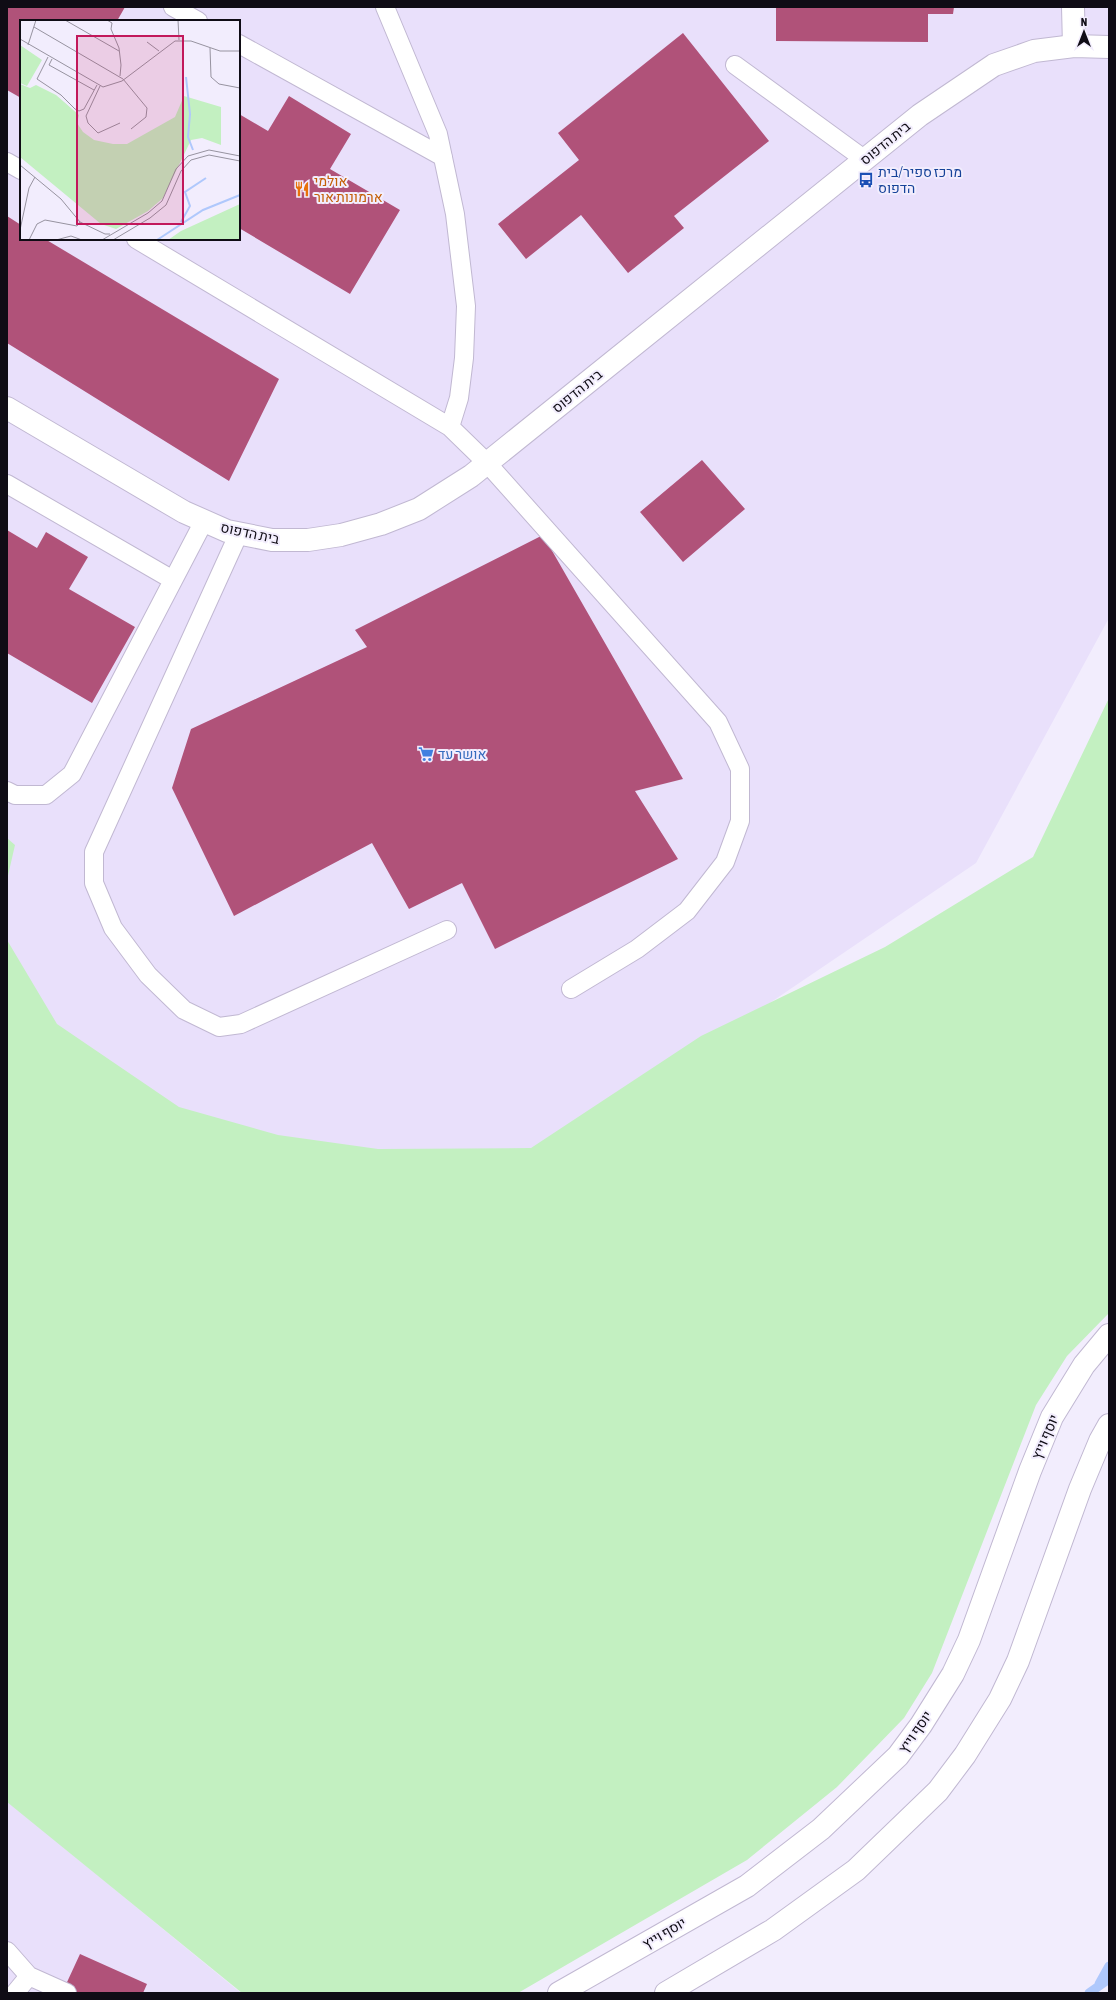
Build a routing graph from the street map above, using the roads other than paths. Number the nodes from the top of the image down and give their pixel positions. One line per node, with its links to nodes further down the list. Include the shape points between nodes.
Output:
1 (173, 7): 4 (lane)
2 (385, 7): 9 (lane, via 438,134)
3 (1073, 7): 6 (main road)
4 (196, 20)
5 (240, 45): 9 (lane)
6 (1074, 46): 7 (main road, בית הדפוס); 10 (main road, בית הדפוס, via 1034,51 994,65 920,115)
7 (1109, 47)
8 (735, 65): 10 (lane)
9 (443, 157): 15 (lane, via 454,214 466,306 459,398)
10 (864, 159): 16 (main road, בית הדפוס)
11 (7, 162): 12 (lane)
12 (20, 169)
13 (138, 240): 15 (lane)
14 (7, 408): 18 (main road, בית הדפוס, via 184,512)
15 (450, 427): 16 (lane)
16 (487, 463): 19 (main road, בית הדפוס, via 419,509 381,524 341,535 308,540 272,540); 23 (lane, via 718,722 740,769 740,821 726,862 687,911 637,949)
17 (7, 484): 20 (lane)
18 (204, 521): 19 (main road, בית הדפוס); 20 (lane)
19 (239, 533): 22 (lane, via 94,852 94,883 113,928 148,975 184,1010 220,1027 241,1024)
20 (173, 580): 21 (lane, via 72,774 46,795 15,795)
21 (7, 791)
22 (448, 930)
23 (571, 989)
24 (1109, 1335): 30 (main road, יוסף וייץ, via 1084,1365 1052,1417 953,1674 898,1756 821,1829 747,1886)
25 (1109, 1425): 31 (main road, via 1080,1489 1018,1661 1000,1699 938,1792 856,1870 773,1930)
26 (7, 1951): 27 (lane)
27 (29, 1976): 28 (lane); 29 (lane)
28 (15, 1993)
29 (67, 1993)
30 (559, 1993)
31 (666, 1993)

